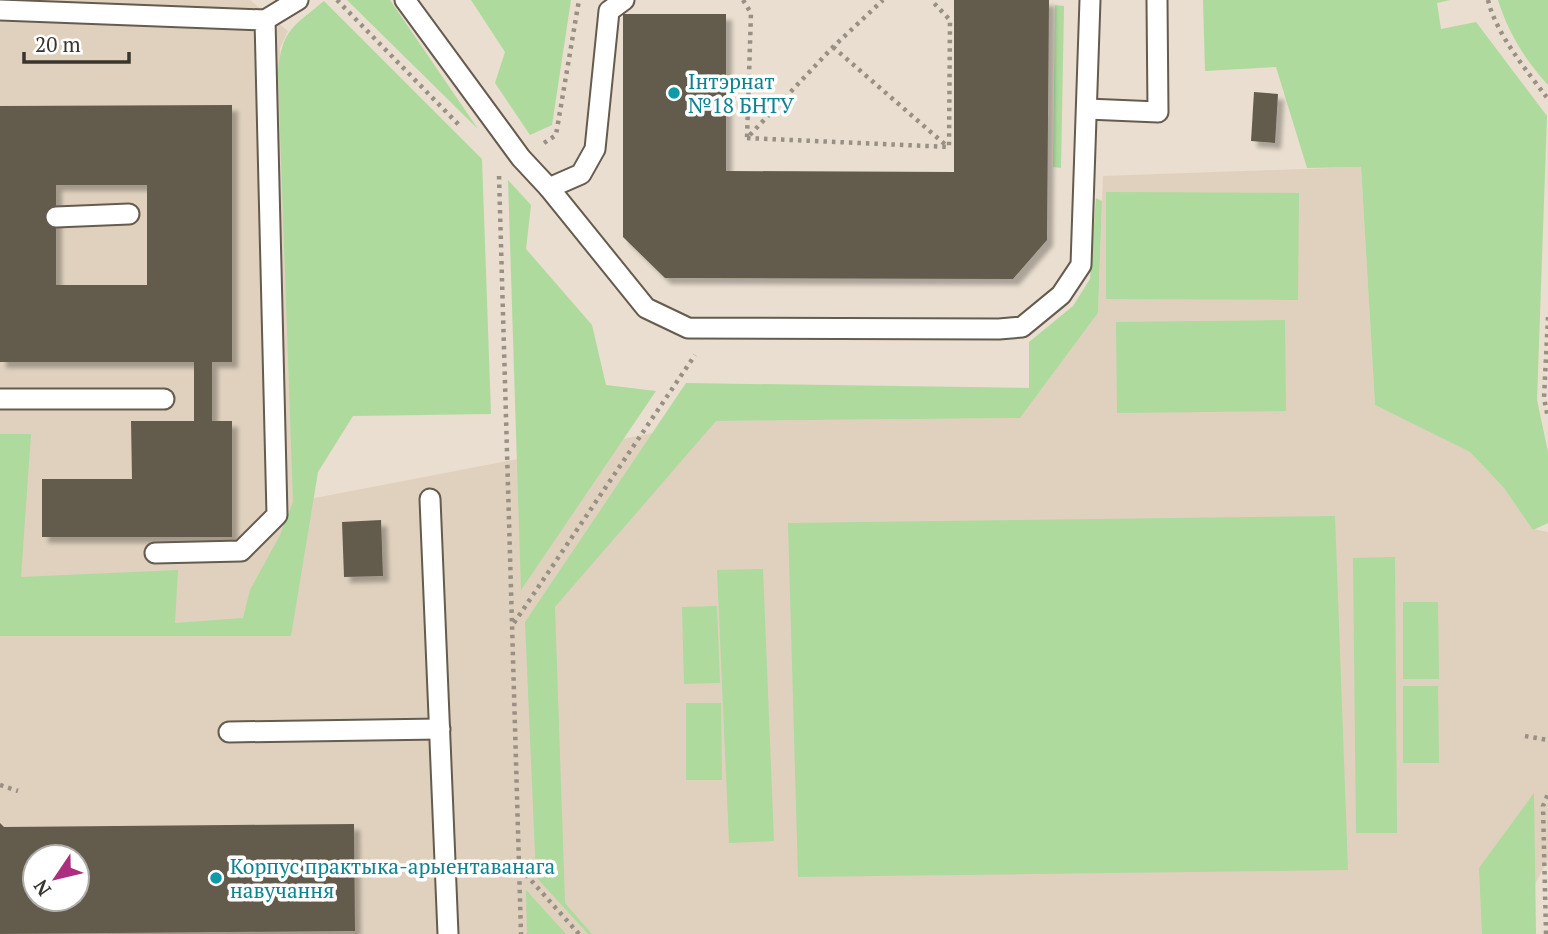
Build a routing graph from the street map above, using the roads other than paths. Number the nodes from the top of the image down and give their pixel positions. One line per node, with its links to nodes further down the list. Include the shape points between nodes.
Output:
1 (298, 0): 7 (lane)
2 (405, 0): 9 (lane)
3 (624, 0): 9 (lane, via 609,11 595,149 581,174)
4 (1090, 0): 8 (lane)
5 (1157, 0): 8 (lane, via 1158,112)
6 (4, 6): 7 (lane)
7 (265, 20): 15 (lane, via 277,515 241,551)
8 (1087, 109): 9 (lane, via 1081,265 1061,295 1022,327 688,328 646,308)
9 (548, 188)
10 (129, 214): 11 (lane)
11 (55, 217)
12 (0, 399): 13 (lane)
13 (164, 399)
14 (430, 499): 16 (lane)
15 (155, 553)
16 (440, 729): 17 (lane); 18 (lane)
17 (229, 732)
18 (448, 934)

